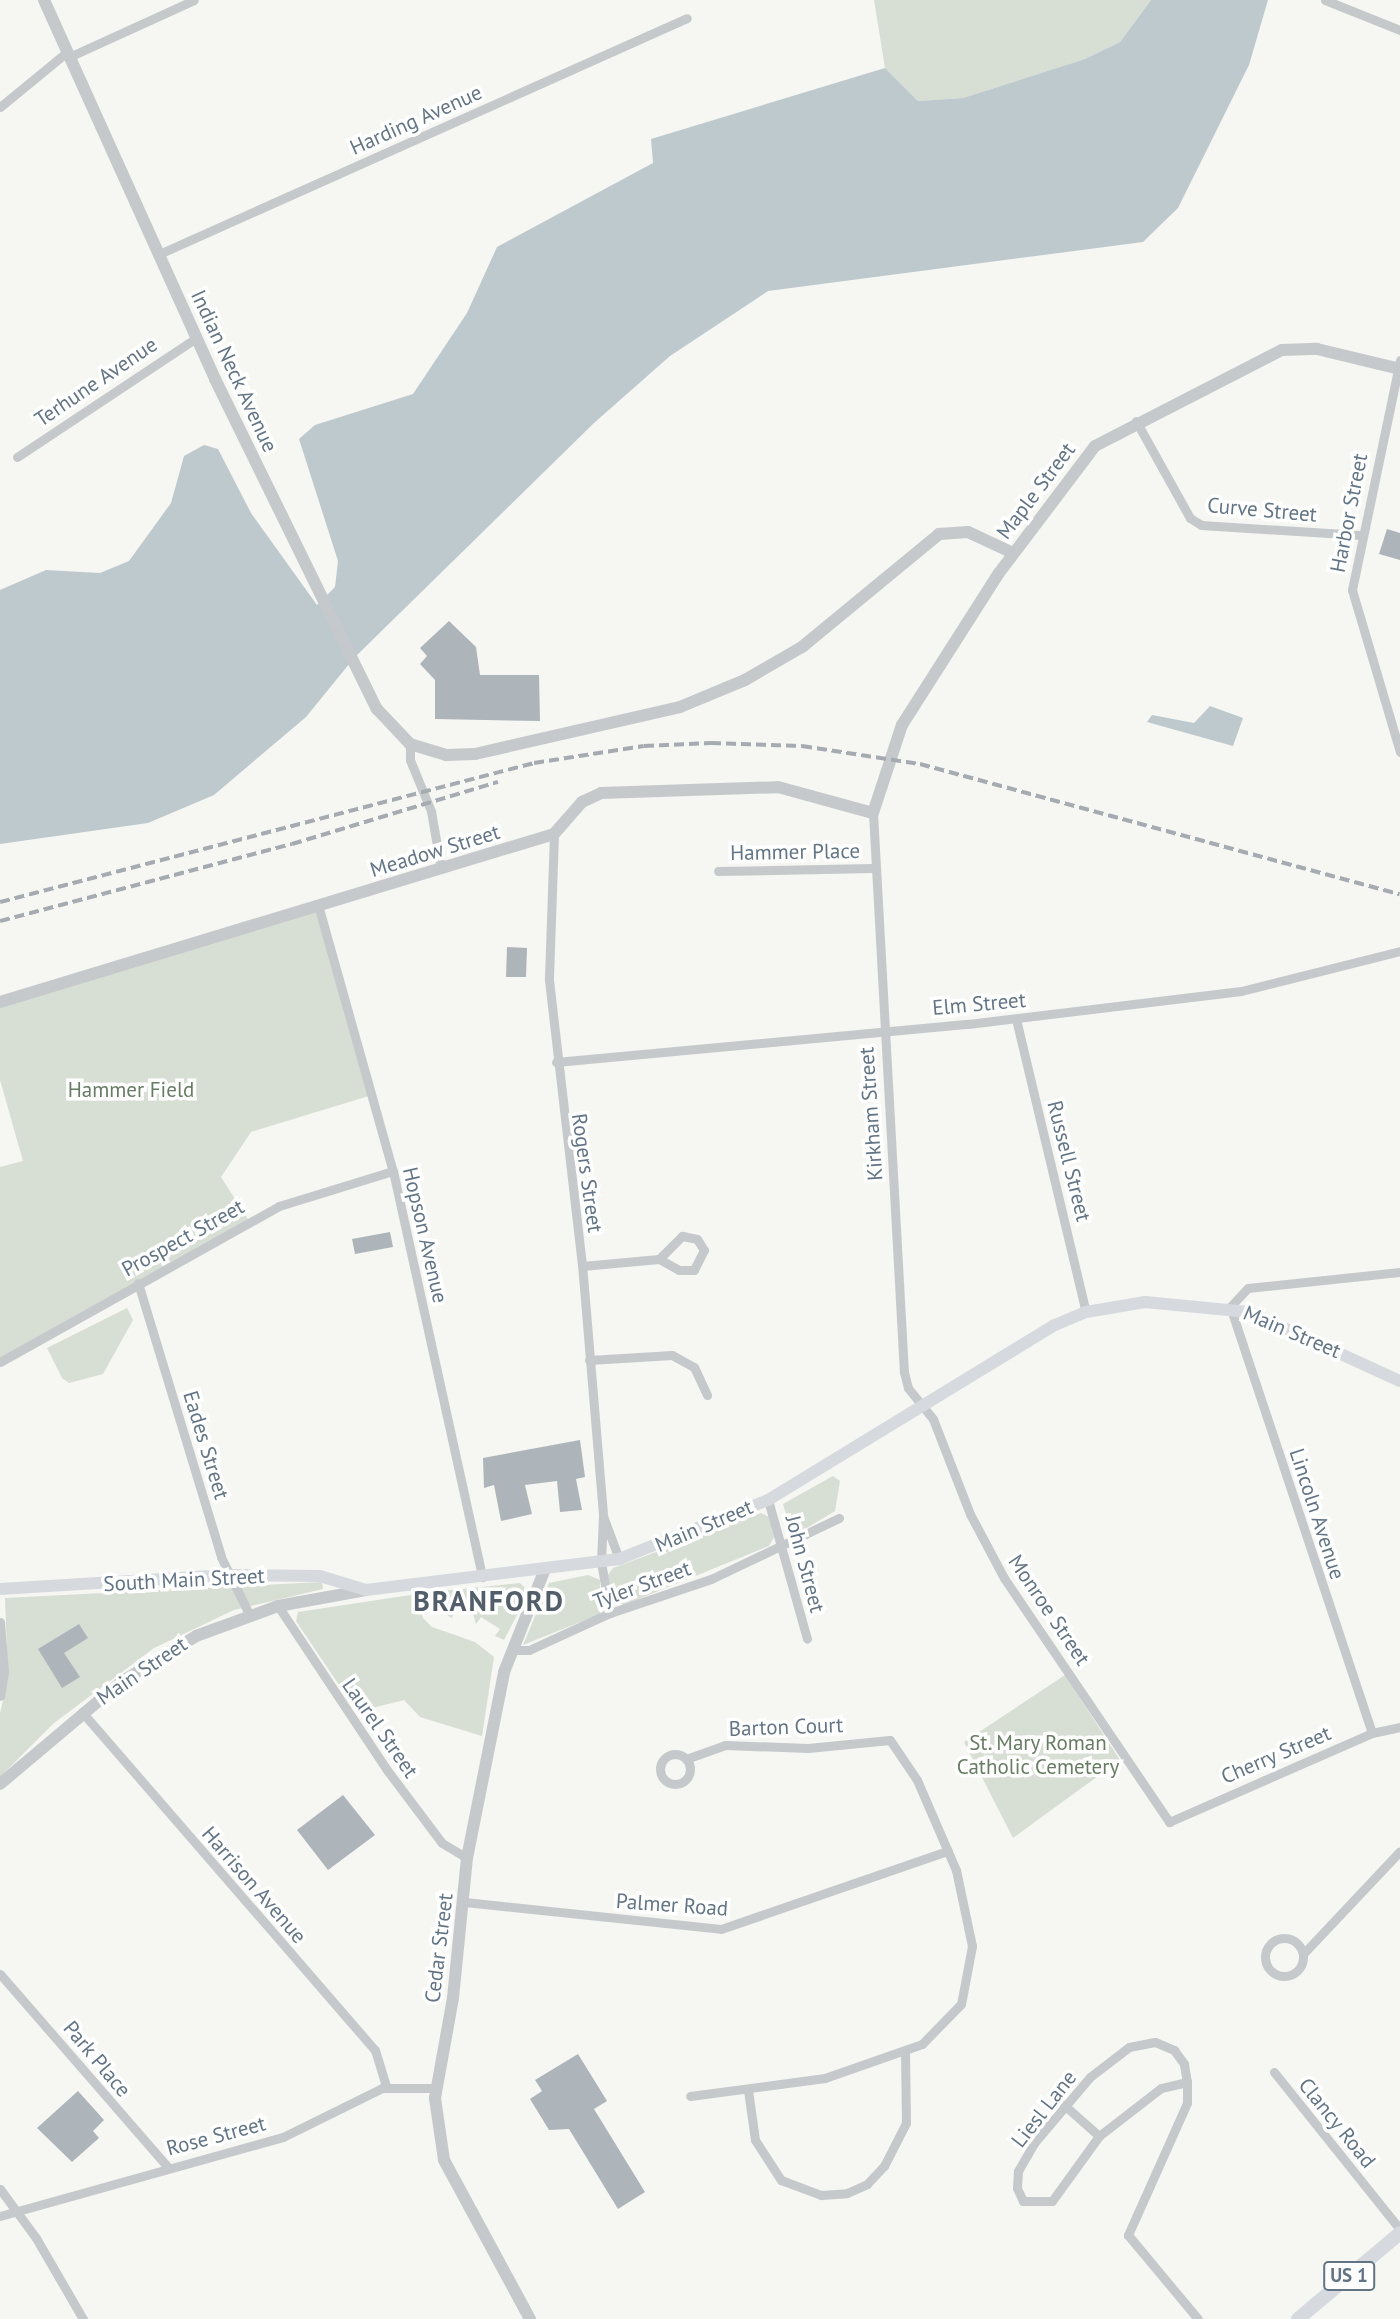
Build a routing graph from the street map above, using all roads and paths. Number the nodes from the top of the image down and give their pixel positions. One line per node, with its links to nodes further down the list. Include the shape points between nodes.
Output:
1 (44, 0): 6 (street, Indian Neck Avenue)
2 (194, 0): 6 (street)
3 (1325, 0): 5 (street)
4 (687, 18): 8 (street, Harding Avenue)
5 (1400, 30)
6 (68, 55): 7 (street); 8 (street, Indian Neck Avenue)
7 (0, 107)
8 (159, 254): 9 (street, Indian Neck Avenue)
9 (196, 338): 12 (street, Terhune Avenue); 15 (street, Indian Neck Avenue, via 385,723)
10 (1399, 366): 11 (street, Maple Street, via 1317,349 1282,350); 13 (street, Harbor Street)
11 (1136, 421): 13 (street, Curve Street, via 1190,518 1201,525); 14 (street, Maple Street, via 1084,457)
12 (17, 457)
13 (1360, 535): 16 (street, Harbor Street, via 1352,590)
14 (1013, 553): 15 (street, Indian Neck Avenue, via 968,532 939,534 802,647 745,680 680,707 475,754 446,755); 17 (street, Maple Street, via 893,746)
15 (410, 744): 20 (street, via 410,760 431,811)
16 (1400, 752)
17 (873, 813): 18 (street, via 778,787 652,788 590,796); 19 (street, Kirkham Street)
18 (554, 835): 20 (street, Meadow Street); 27 (street, Rogers Street, via 549,980)
19 (872, 868): 21 (street, Hammer Place); 26 (street, Kirkham Street)
20 (441, 869): 22 (street, Meadow Street)
21 (719, 871)
22 (318, 905): 24 (street, Meadow Street); 28 (street, Hopson Avenue)
23 (1400, 951): 25 (street, Elm Street, via 1241,991)
24 (0, 1002)
25 (1016, 1018): 26 (street, Elm Street); 34 (street, Russell Street)
26 (883, 1029): 27 (street, Elm Street); 39 (street, Kirkham Street, via 901,1352 908,1388)
27 (556, 1062): 30 (street, Rogers Street)
28 (393, 1171): 32 (street, Prospect Street, via 305,1194); 48 (street, Hopson Avenue)
29 (659, 1259): 29 (street, via 682,1236 697,1238 704,1250 694,1270 679,1270); 30 (street)
30 (582, 1266): 35 (street, Rogers Street)
31 (1400, 1272): 33 (street, via 1248,1289)
32 (138, 1283): 36 (street, Prospect Street); 47 (street, Eades Street, via 221,1557)
33 (1230, 1307): 34 (main road, Main Street, via 1163,1301); 37 (main road, Main Street, via 1269,1319); 60 (street, Lincoln Avenue)
34 (1086, 1312): 39 (main road, Main Street, via 1024,1341)
35 (589, 1360): 38 (street, via 672,1355 694,1367); 41 (street, Rogers Street)
36 (0, 1362)
37 (1400, 1381)
38 (707, 1395)
39 (922, 1407): 40 (main road, Main Street); 63 (street, Monroe Street, via 933,1419 1004,1578)
40 (768, 1500): 43 (street, John Street); 44 (main road, Main Street)
41 (603, 1516): 44 (street, Rogers Street); 45 (street, Rogers Street)
42 (839, 1518): 43 (street, Tyler Street)
43 (783, 1547): 52 (street, Tyler Street); 55 (street, John Street)
44 (619, 1559): 45 (main road, Main Street)
45 (601, 1562): 46 (main road, Main Street); 52 (street, Rogers Street)
46 (545, 1569): 48 (main road, Main Street); 56 (street, Cedar Street)
47 (232, 1575): 49 (main road, South Main Street); 50 (main road, South Main Street, via 320,1576); 53 (street, Eades Street)
48 (482, 1577): 50 (main road, Main Street)
49 (0, 1589)
50 (366, 1590): 51 (street, Main Street)
51 (278, 1606): 53 (street, Main Street); 66 (street, Laurel Street, via 387,1770 442,1843)
52 (610, 1613): 56 (street, Tyler Street, via 529,1650)
53 (249, 1614): 58 (street, Main Street, via 156,1657)
54 (0, 1622): 57 (street, via 4,1672)
55 (807, 1639)
56 (512, 1650): 66 (street, Cedar Street)
57 (0, 1696)
58 (82, 1712): 62 (street, Main Street); 73 (street, Harrison Avenue, via 375,2050)
59 (1400, 1727): 60 (street, Cherry Street)
60 (1372, 1733): 63 (street, Cherry Street)
61 (686, 1759): 64 (street, Barton Court, via 725,1745 808,1748 890,1740 917,1780)
62 (0, 1784)
63 (1169, 1822)
64 (948, 1851): 67 (street, Palmer Road, via 721,1929); 70 (street, via 972,1947 968,1985 948,2022)
65 (1400, 1851): 68 (street)
66 (467, 1858): 67 (street, Cedar Street)
67 (465, 1902): 74 (street, Cedar Street)
68 (1303, 1954): 68 (street, via 1296,1942 1281,1938 1269,1946 1266,1960 1273,1972 1287,1976 1300,1968)
69 (0, 1974): 79 (street, Park Place)
70 (905, 2051): 75 (street, via 825,2078); 75 (street, via 906,2123 884,2166 867,2184 847,2193 821,2195 781,2180 755,2140)
71 (1274, 2072): 83 (street, Clancy Road)
72 (1187, 2082): 77 (street, Liesl Lane, via 1184,2064 1174,2050 1155,2042 1129,2048); 78 (street, Liesl Lane, via 1161,2088); 86 (street, via 1181,2122 1128,2235)
73 (386, 2087): 74 (street, Rose Street); 79 (street, Rose Street, via 283,2137)
74 (435, 2088): 85 (street, Cedar Street, via 436,2129 444,2160)
75 (748, 2090): 76 (street)
76 (690, 2096)
77 (1064, 2105): 78 (street); 78 (street, Liesl Lane, via 1018,2172 1023,2201 1052,2201)
78 (1099, 2136)
79 (168, 2167): 81 (street, Rose Street)
80 (0, 2189): 81 (street)
81 (16, 2210): 82 (street, Rose Street); 84 (street)
82 (0, 2216)
83 (1400, 2231): 87 (main road, US 1)
84 (83, 2319)
85 (530, 2319)
86 (1198, 2319)
87 (1298, 2319)

